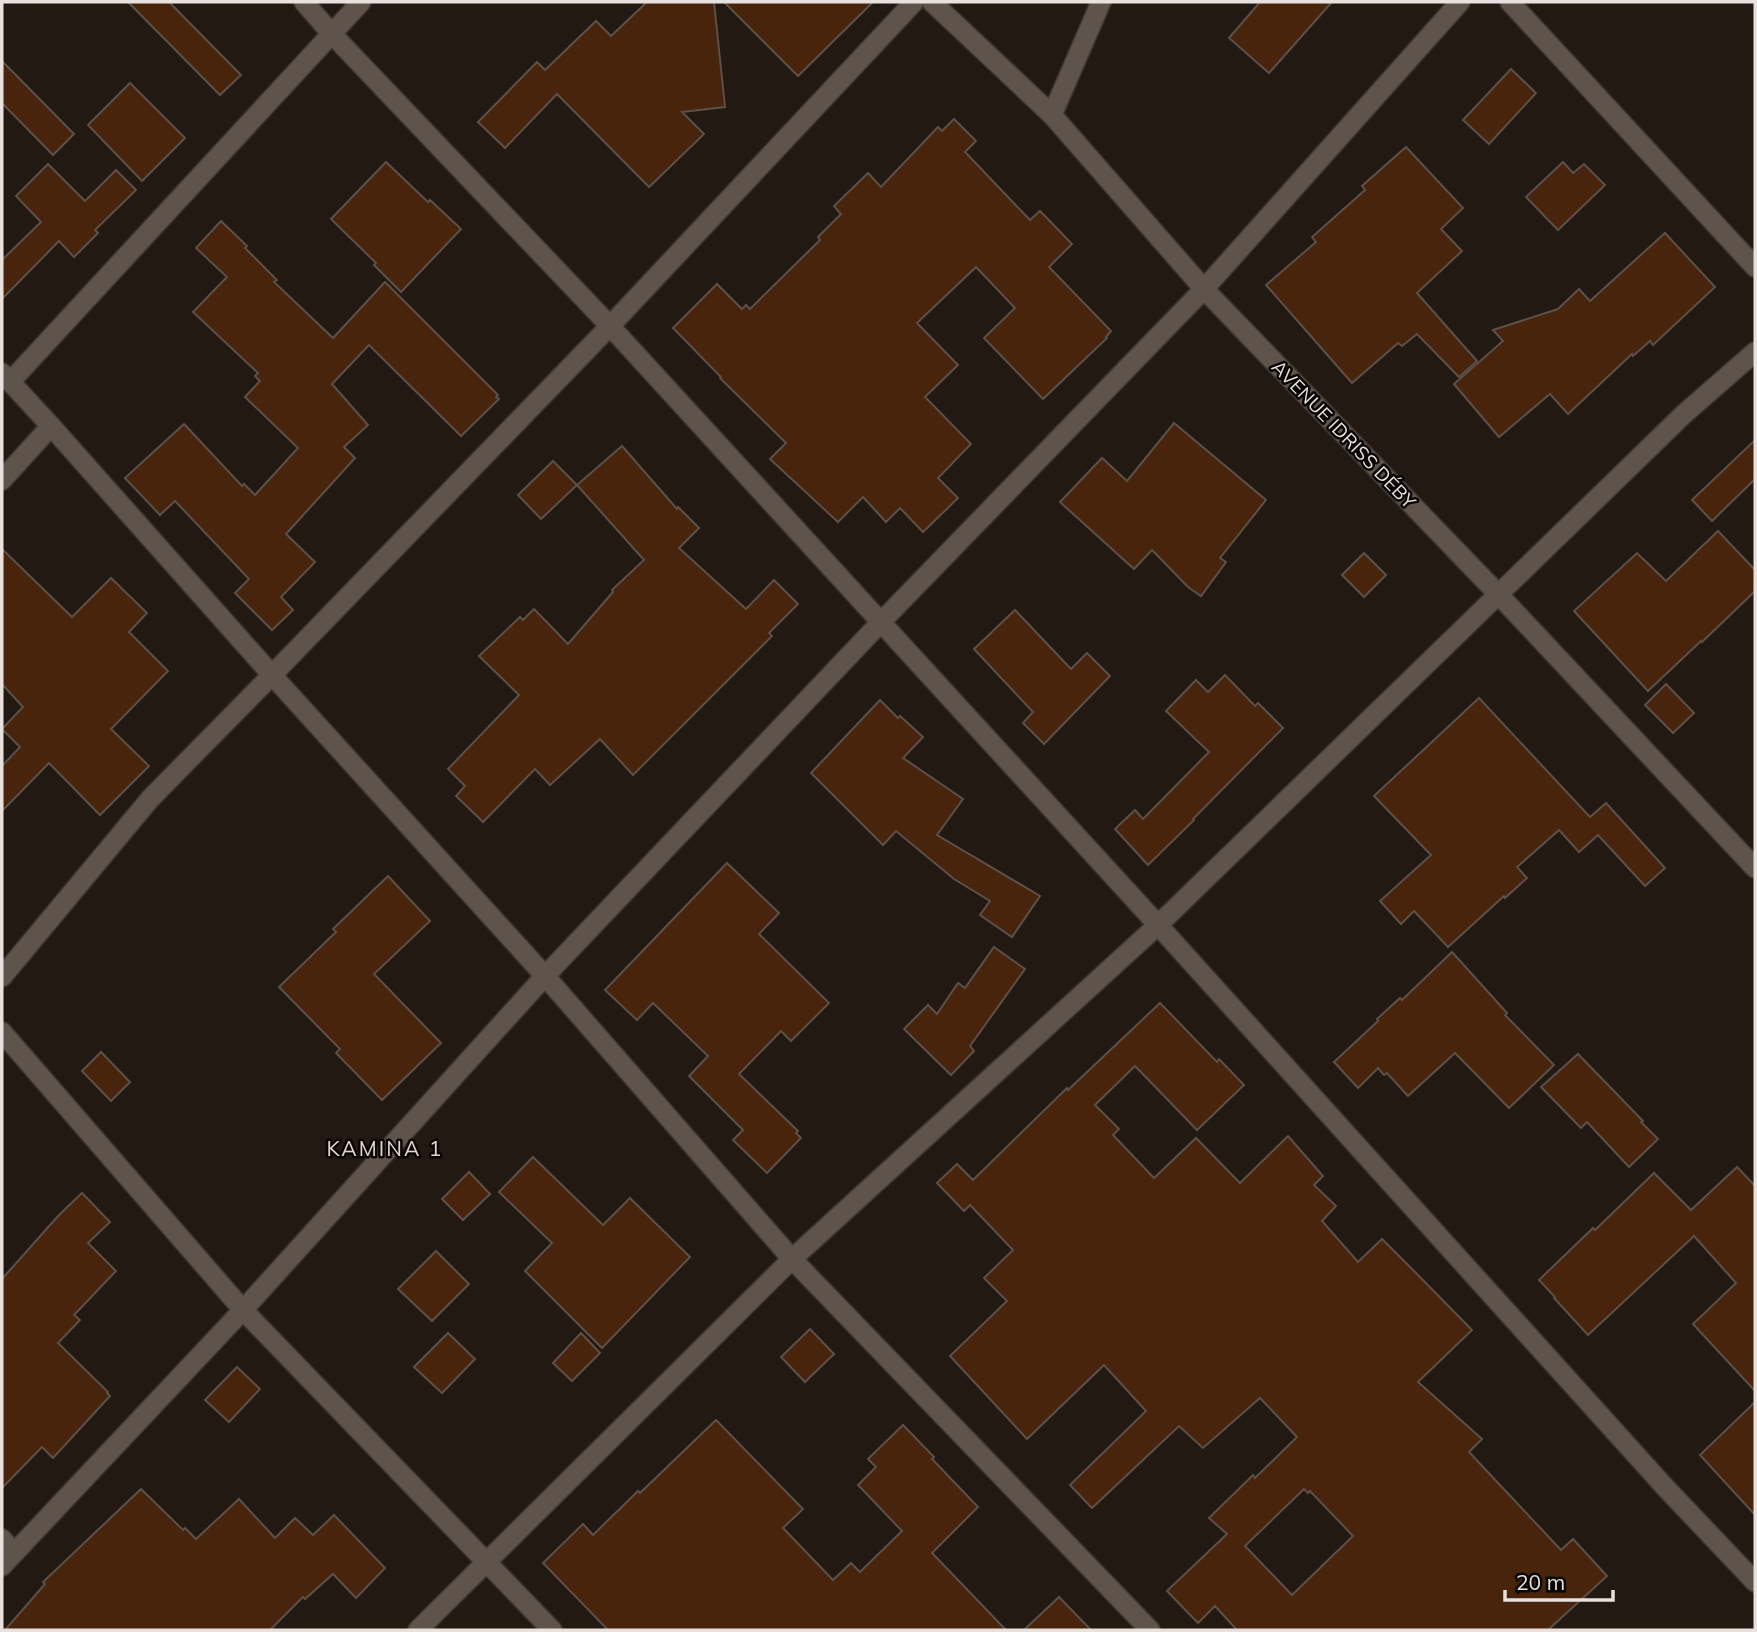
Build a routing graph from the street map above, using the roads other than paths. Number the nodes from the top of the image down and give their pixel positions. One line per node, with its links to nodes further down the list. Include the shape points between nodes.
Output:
1 (304, 2): 8 (street)
2 (361, 2): 8 (street)
3 (914, 2): 12 (street)
4 (932, 2): 9 (street, AVENUE IDRISS DÉBY)
5 (1101, 2): 9 (street)
6 (1460, 2): 11 (street)
7 (1510, 2): 10 (street)
8 (331, 33): 12 (street); 14 (street)
9 (1052, 115): 11 (street, AVENUE IDRISS DÉBY)
10 (1755, 267)
11 (1204, 289): 17 (street, AVENUE IDRISS DÉBY); 18 (street)
12 (610, 326): 18 (street); 19 (street)
13 (1755, 352): 17 (street, via 1684,414)
14 (6, 377): 15 (street)
15 (51, 426): 16 (street); 19 (street)
16 (2, 480)
17 (1499, 595): 20 (street, AVENUE IDRISS DÉBY); 21 (street)
18 (881, 622): 21 (street); 22 (street)
19 (272, 675): 22 (street); 23 (street, via 150,799)
20 (1755, 868)
21 (1157, 925): 25 (street); 29 (street)
22 (545, 976): 25 (street); 26 (street)
23 (2, 977)
24 (2, 1032): 26 (street)
25 (792, 1258): 28 (street); 32 (street)
26 (243, 1310): 27 (street); 28 (street)
27 (6, 1553)
28 (486, 1561): 30 (street); 31 (street)
29 (1755, 1582)
30 (418, 1630)
31 (552, 1630)
32 (1150, 1630)

